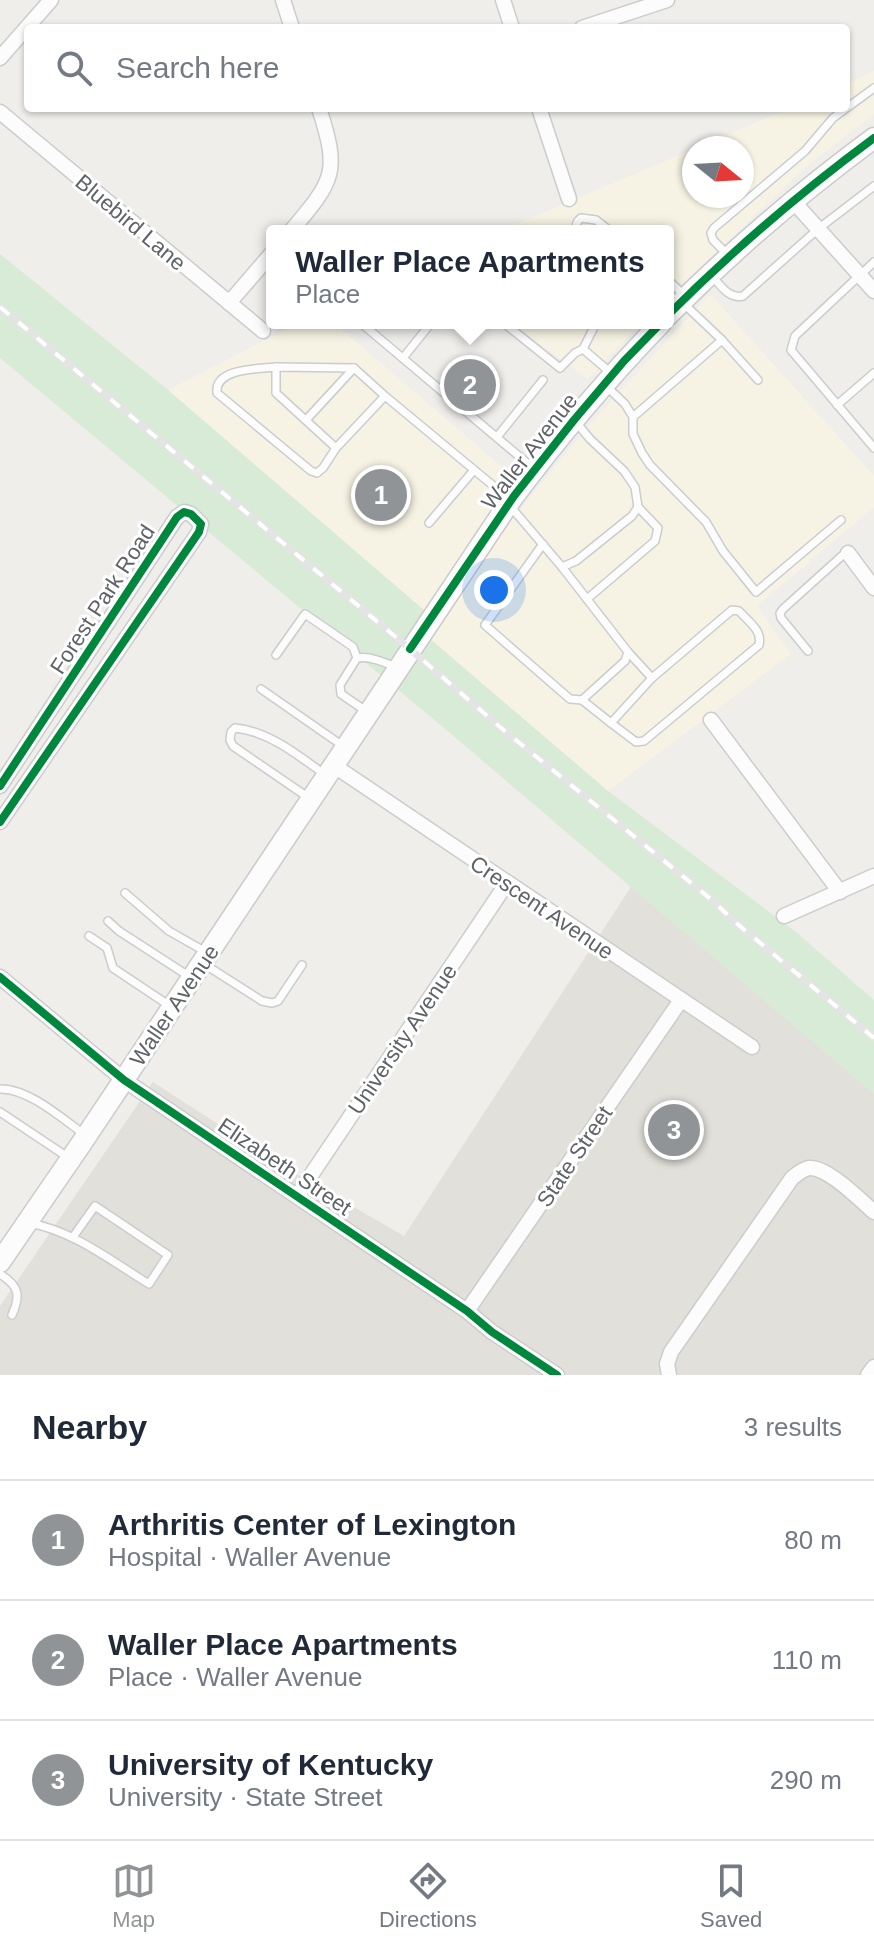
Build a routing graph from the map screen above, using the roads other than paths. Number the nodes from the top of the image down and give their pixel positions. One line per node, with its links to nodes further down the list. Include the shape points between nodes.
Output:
1 (51, 0): 5 (street)
2 (283, 0): 6 (street)
3 (503, 0): 7 (street)
4 (667, 0): 8 (street)
5 (30, 24)
6 (291, 24)
7 (511, 24)
8 (594, 24)
9 (24, 31): 10 (street)
10 (0, 58)
11 (874, 88): 12 (lane)
12 (850, 106)
13 (0, 112): 30 (street, Bluebird Lane)
14 (320, 112): 21 (street, via 331,150 330,175)
15 (540, 112): 19 (street)
16 (841, 112): 25 (lane, via 805,151 714,228 713,240)
17 (874, 138): 20 (main road, Waller Avenue)
18 (874, 186): 24 (lane)
19 (569, 199)
20 (793, 201): 24 (street); 25 (main road, Waller Avenue)
21 (296, 225)
22 (576, 225): 23 (lane, via 581,218)
23 (602, 225)
24 (818, 229): 28 (lane, via 743,296 731,296); 29 (street)
25 (729, 257): 28 (main road, Waller Avenue)
26 (266, 260): 30 (street)
27 (874, 262): 29 (lane)
28 (710, 274): 31 (main road, Waller Avenue)
29 (868, 281): 49 (lane, via 795,336 791,350)
30 (229, 303): 38 (street, Bluebird Lane)
31 (674, 308)
32 (674, 310): 39 (lane)
33 (368, 329): 41 (lane)
34 (426, 329): 41 (lane)
35 (511, 329): 40 (lane, via 560,368)
36 (593, 329): 40 (lane)
37 (655, 329): 46 (main road, Waller Avenue)
38 (263, 331)
39 (722, 340): 47 (lane); 50 (lane)
40 (583, 349): 46 (lane)
41 (403, 358): 53 (lane)
42 (276, 367): 43 (lane); 51 (lane, via 276,393); 54 (lane, via 234,372 221,378 217,393 311,471 323,468)
43 (354, 368): 48 (lane); 51 (lane)
44 (874, 373): 49 (lane)
45 (543, 380): 53 (lane)
46 (608, 380): 50 (lane); 52 (main road, Waller Avenue)
47 (758, 380)
48 (385, 396): 54 (lane); 57 (lane)
49 (837, 405): 55 (lane)
50 (633, 417): 60 (lane, via 633,434 642,453 706,522 756,592)
51 (306, 420): 54 (lane)
52 (574, 420): 56 (main road, Waller Avenue); 59 (lane, via 624,471 635,487)
53 (497, 437): 56 (lane)
54 (336, 448)
55 (874, 448)
56 (534, 469): 58 (main road, Waller Avenue)
57 (474, 470): 58 (lane); 61 (lane)
58 (509, 502): 62 (lane); 71 (main road, Waller Avenue)
59 (638, 507): 64 (lane); 66 (lane, via 658,528 655,541)
60 (841, 520)
61 (429, 523)
62 (543, 544): 64 (lane); 75 (lane, via 485,625 570,699)
63 (848, 553): 65 (street); 67 (lane, via 780,613)
64 (562, 567): 66 (lane)
65 (874, 588)
66 (587, 599): 68 (lane)
67 (808, 651)
68 (628, 652): 72 (lane); 75 (lane, via 625,661)
69 (276, 655): 70 (lane, via 305,614 353,647)
70 (357, 658): 71 (lane); 76 (lane, via 340,685 341,694)
71 (398, 668): 76 (main road, Waller Avenue)
72 (652, 678): 79 (lane); 79 (lane, via 732,610 760,634 759,645 644,741 636,742)
73 (261, 689): 80 (lane)
74 (57, 700): 77 (street); 77 (street, Forest Park Road, via 177,517 191,514 201,524 199,532); 82 (street, Forest Park Road)
75 (582, 700): 79 (lane)
76 (368, 712): 80 (main road, Waller Avenue)
77 (74, 713): 84 (street, Forest Park Road)
78 (711, 720): 87 (street)
79 (611, 723)
80 (345, 747): 81 (main road, Waller Avenue)
81 (329, 770): 83 (main road, Waller Avenue); 83 (lane, via 264,735 247,729 231,732 233,746); 86 (street, Crescent Avenue)
82 (0, 786)
83 (311, 798): 92 (main road, Waller Avenue)
84 (0, 822)
85 (874, 876): 87 (street)
86 (507, 883): 95 (street, Crescent Avenue); 103 (street, University Avenue)
87 (840, 892): 89 (street)
88 (125, 893): 92 (lane)
89 (784, 916)
90 (108, 921): 92 (lane, via 119,931)
91 (89, 936): 96 (lane, via 107,948 113,968)
92 (200, 965): 93 (lane, via 272,1003); 96 (main road, Waller Avenue)
93 (302, 965)
94 (0, 977): 98 (street, Elizabeth Street)
95 (681, 1000): 97 (street, Crescent Avenue); 109 (street, State Street)
96 (172, 1007): 98 (main road, Waller Avenue)
97 (752, 1047)
98 (124, 1080): 101 (main road, Waller Avenue); 103 (street, Elizabeth Street)
99 (0, 1089): 101 (lane, via 25,1095)
100 (0, 1112): 102 (lane)
101 (86, 1137): 102 (main road, Waller Avenue)
102 (71, 1160): 105 (main road, Waller Avenue)
103 (297, 1196): 109 (street, Elizabeth Street)
104 (874, 1212): 113 (street, via 826,1172 807,1168 792,1178 671,1352)
105 (27, 1223): 106 (lane); 107 (main road, Waller Avenue)
106 (73, 1237): 106 (lane, via 149,1284 168,1255 95,1206)
107 (0, 1262)
108 (0, 1274): 110 (lane, via 18,1296)
109 (467, 1311): 112 (street, Elizabeth Street)
110 (12, 1315)
111 (874, 1367): 114 (street)
112 (557, 1375)
113 (669, 1375)
114 (868, 1375)

